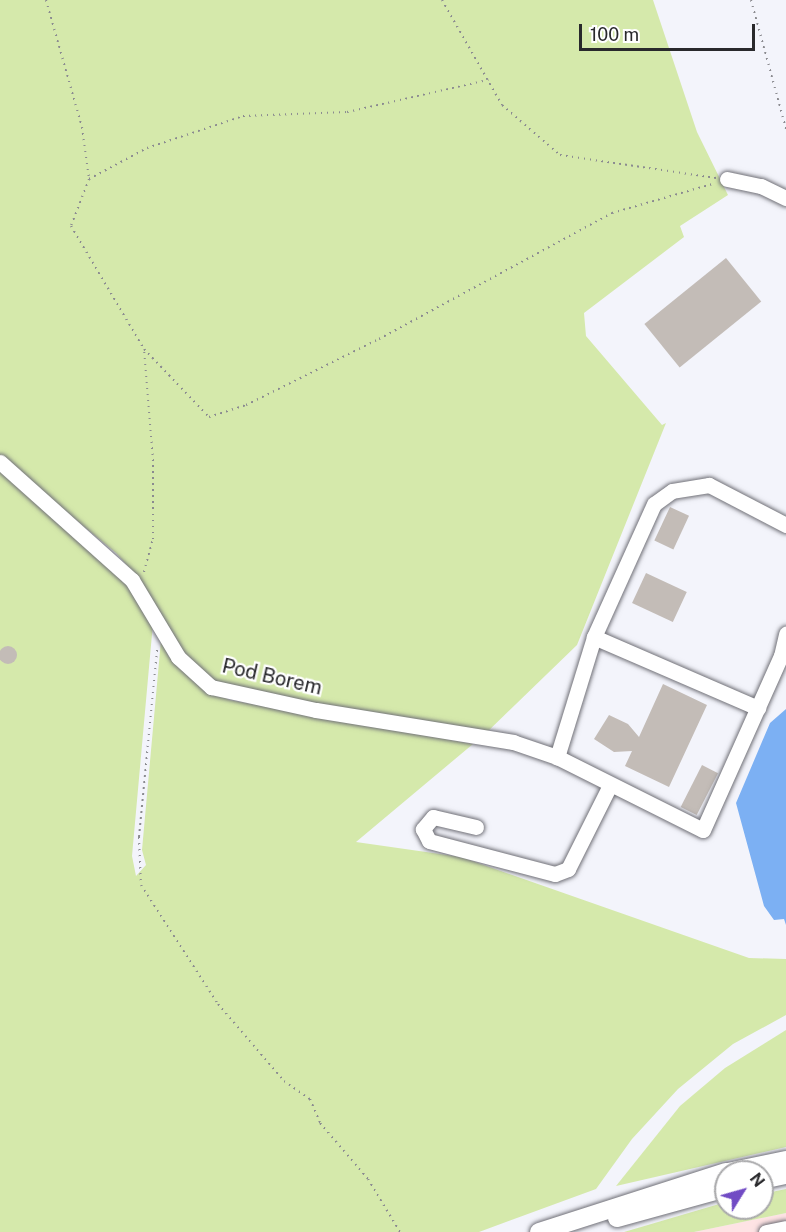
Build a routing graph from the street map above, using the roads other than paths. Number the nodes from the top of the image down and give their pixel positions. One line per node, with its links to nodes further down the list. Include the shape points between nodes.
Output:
1 (727, 180): 2 (street, via 761,186)
2 (786, 198)
3 (0, 462): 9 (street, Pod Borem, via 132,580 178,657 211,687 316,710 513,742)
4 (786, 525): 6 (street, via 709,485 672,491 654,504 637,534)
5 (786, 634): 7 (street)
6 (594, 637): 8 (street); 9 (street)
7 (784, 656): 8 (street)
8 (758, 708): 10 (street, Pod Borem, via 703,830)
9 (556, 757): 10 (street, Pod Borem)
10 (609, 787): 11 (street, via 568,869 555,874 429,841 423,829 433,817)
11 (476, 827)
12 (714, 1176): 15 (main road)
13 (714, 1191): 16 (main road)
14 (786, 1228): 17 (street)
15 (539, 1232)
16 (575, 1232)
17 (766, 1232)

